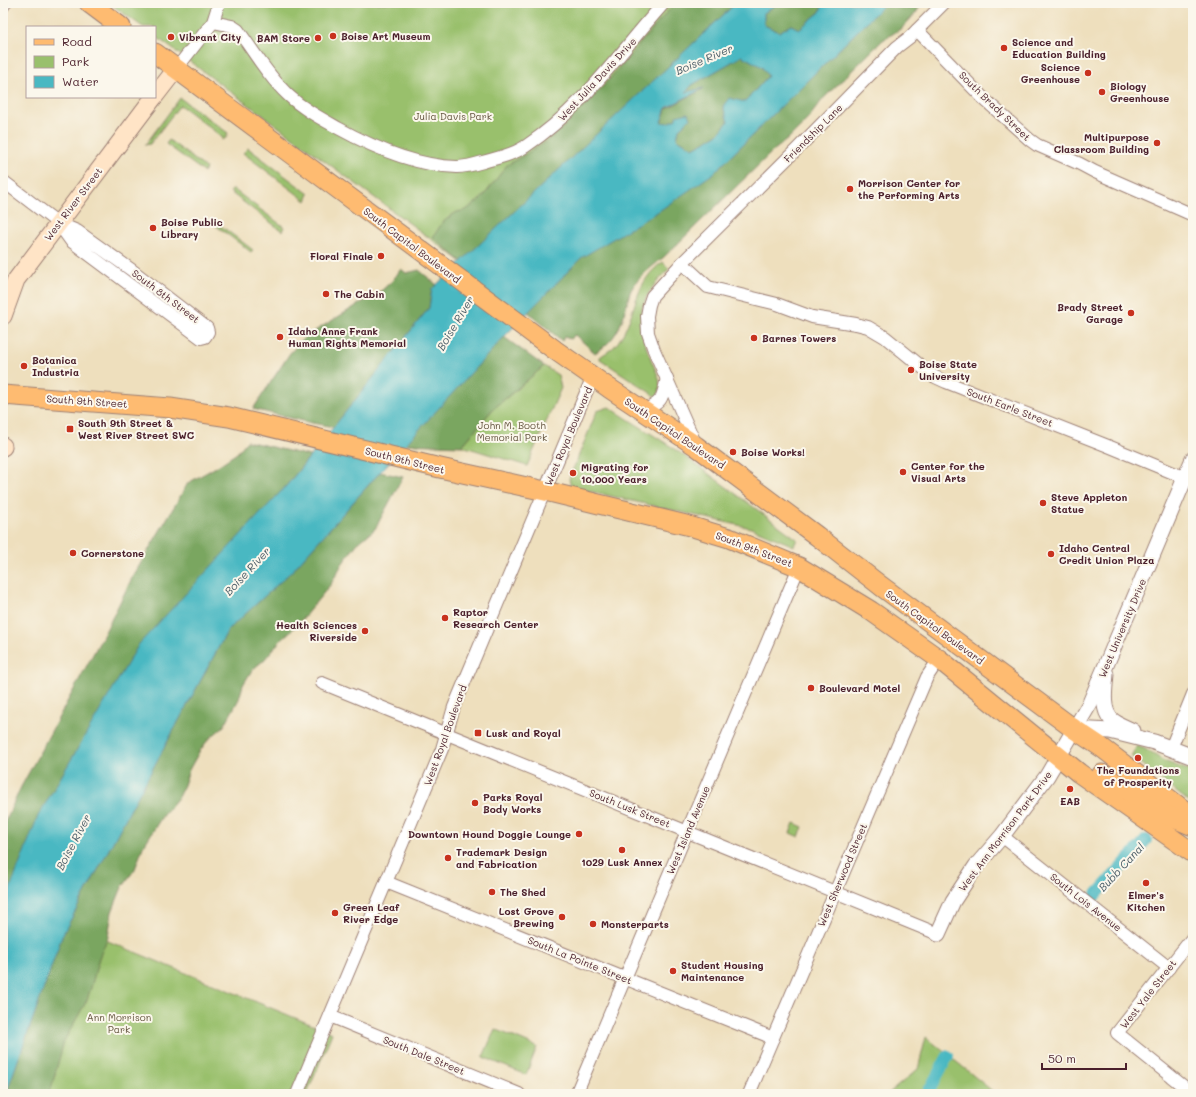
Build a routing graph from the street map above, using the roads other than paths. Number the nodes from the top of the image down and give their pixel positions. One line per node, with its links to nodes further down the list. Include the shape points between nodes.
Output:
1 (5, 3): 6 (street)
2 (89, 3): 8 (main road)
3 (219, 3): 7 (street)
4 (664, 3): 7 (street, West Julia Davis Drive, via 624,52 553,126 524,147 492,160 459,167 432,165 396,155 351,135 306,110 273,78 238,30)
5 (944, 3): 9 (street, Friendship Lane)
6 (3, 6)
7 (213, 22): 11 (street, West River Street)
8 (120, 26)
9 (917, 30): 15 (street, South Brady Street, via 984,99 1037,145); 17 (street, Friendship Lane, via 897,46)
10 (156, 54): 11 (main road, South Capitol Boulevard)
11 (176, 68): 12 (main road, West River Street); 19 (main road, South Capitol Boulevard)
12 (156, 95)
13 (153, 98): 16 (main road, West River Street)
14 (3, 181): 16 (street, South 8th Street)
15 (1193, 215)
16 (58, 223): 16 (street, South 8th Street, via 71,241 201,338 205,337 207,328 195,318 77,231); 18 (main road, West River Street, via 16,280)
17 (682, 263): 20 (street, Friendship Lane, via 652,296 647,316 648,333); 25 (street, South Earle Street, via 708,287 777,304 812,317 868,327 885,336 933,376)
18 (3, 316)
19 (592, 376): 22 (main road, South Capitol Boulevard); 26 (street, West Royal Boulevard)
20 (667, 378): 22 (street, via 663,397); 23 (street, Friendship Lane)
21 (3, 395): 26 (main road, South 9th Street, via 170,408 241,419)
22 (643, 411): 23 (main road, South Capitol Boulevard)
23 (696, 446): 32 (main road, South Capitol Boulevard)
24 (1193, 459): 25 (street, West University Drive)
25 (1189, 479): 29 (street, West University Drive)
26 (544, 491): 27 (main road, South 9th Street, via 730,538); 33 (street, West Royal Boulevard)
27 (799, 567): 28 (main road, via 871,611); 40 (street, West Island Avenue)
28 (939, 659): 36 (main road); 44 (street, West Sherwood Street, via 927,677)
29 (1106, 666): 32 (street, West University Drive, via 1090,703); 34 (street, via 1106,712 1112,720)
30 (322, 683): 33 (street, South Lusk Street)
31 (1193, 694): 35 (street)
32 (1074, 729): 34 (street, via 1110,731); 36 (street, West Ann Morrison Park Drive); 38 (main road, South Capitol Boulevard)
33 (445, 733): 40 (street, South Lusk Street); 43 (street, West Royal Boulevard, via 442,749)
34 (1154, 742): 35 (street)
35 (1171, 748): 37 (street)
36 (1060, 753): 39 (main road, via 1164,814); 41 (street, West Ann Morrison Park Drive, via 1047,776); 42 (main road)
37 (1193, 757)
38 (1193, 817)
39 (1193, 826)
40 (687, 831): 44 (street, South Lusk Street); 48 (street, West Island Avenue)
41 (1002, 836): 45 (street, West Ann Morrison Park Drive, via 976,866 953,901); 47 (street, South Lois Avenue)
42 (1193, 853)
43 (386, 882): 48 (street, South La Pointe Street); 49 (street, West Royal Boulevard)
44 (835, 892): 45 (street, South Lusk Street); 50 (street, West Sherwood Street)
45 (938, 934)
46 (1193, 937): 47 (street, West Yale Street)
47 (1169, 968): 55 (street, West Yale Street, via 1117,1033)
48 (625, 978): 50 (street, South La Pointe Street); 53 (street, West Island Avenue)
49 (330, 1016): 51 (street, West Royal Boulevard); 52 (street, South Dale Street)
50 (773, 1038): 54 (street, West Sherwood Street)
51 (297, 1094)
52 (519, 1094)
53 (576, 1094)
54 (750, 1094)
55 (1193, 1094)

